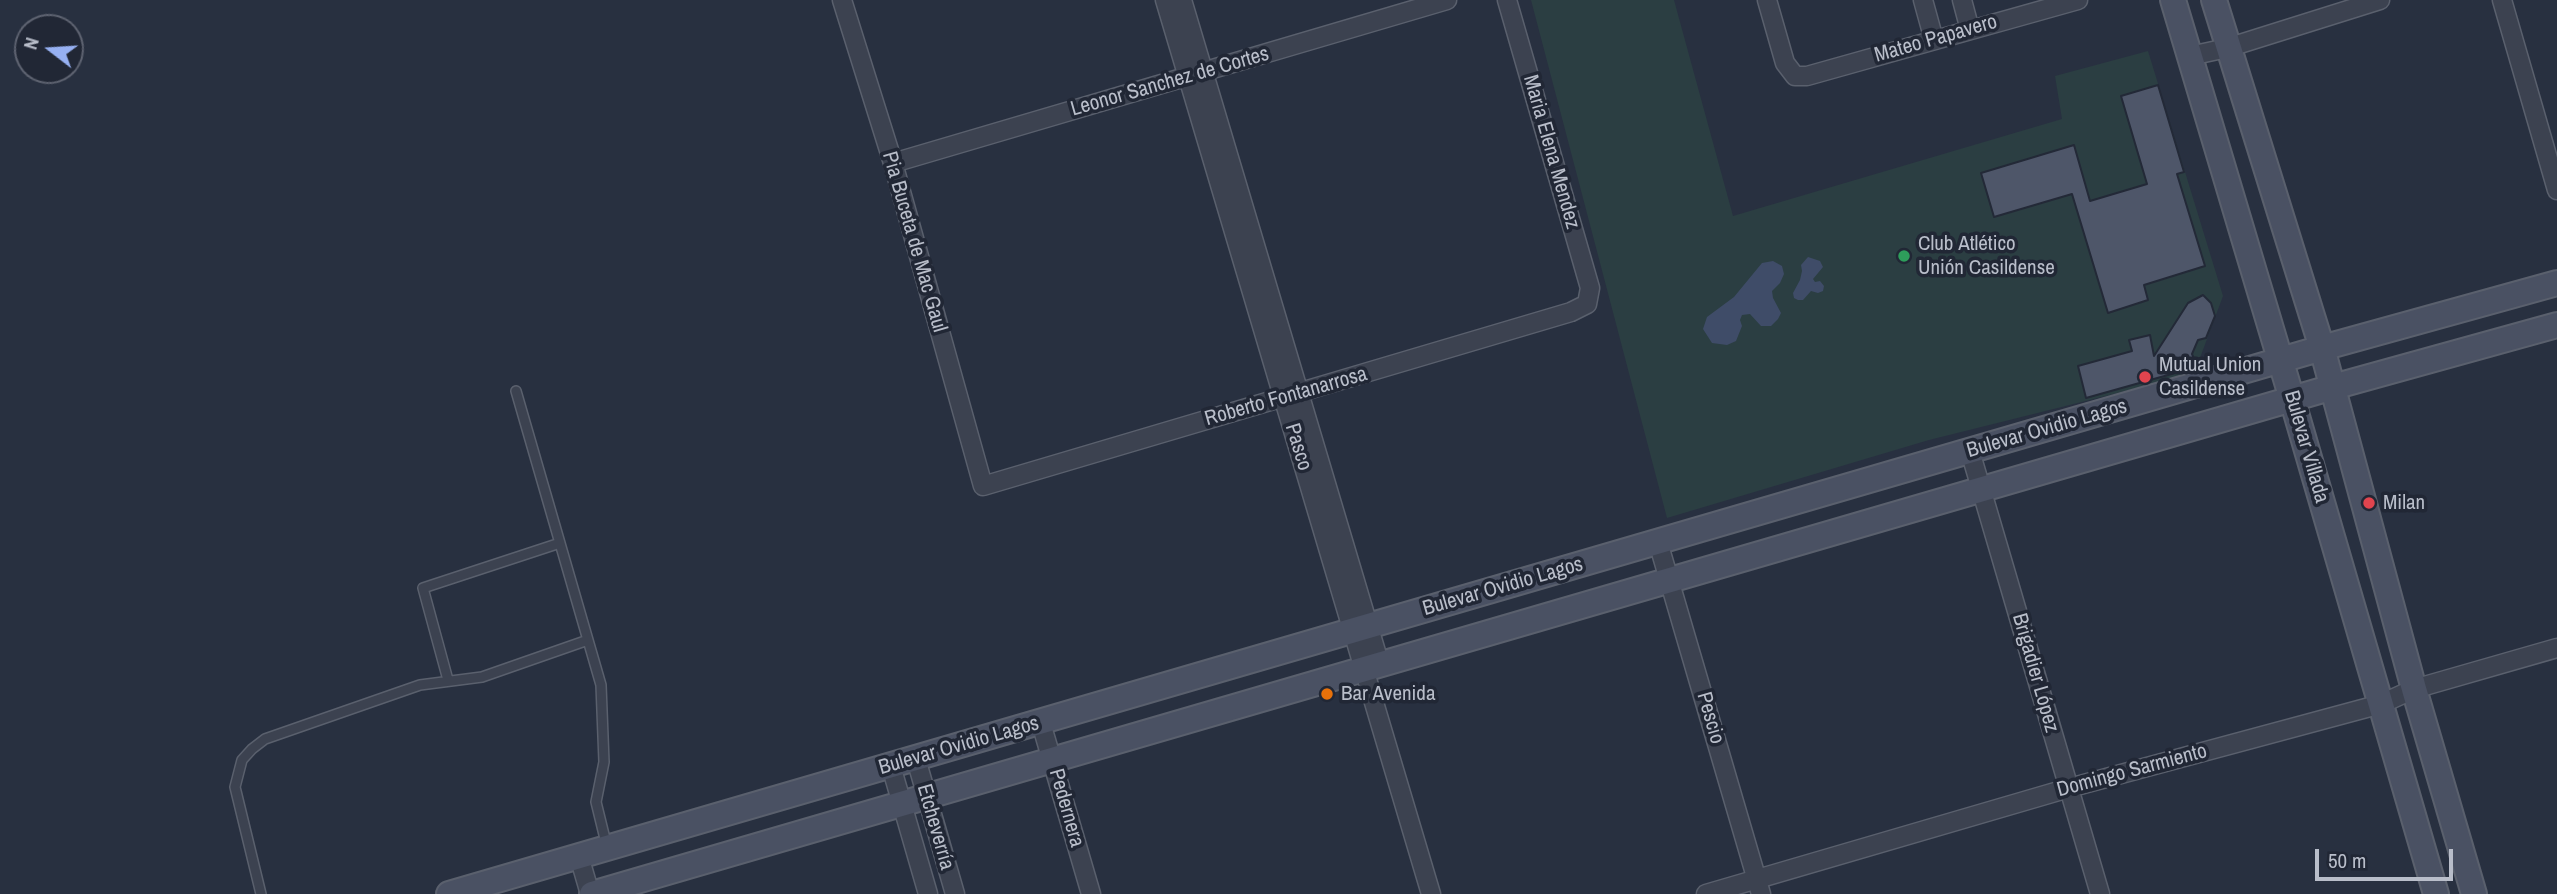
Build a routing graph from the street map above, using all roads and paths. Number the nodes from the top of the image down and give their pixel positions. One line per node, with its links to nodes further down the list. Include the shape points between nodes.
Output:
1 (1166, 0): 18 (street, Pasco)
2 (1182, 0): 18 (street, Pasco)
3 (1447, 0): 18 (street, Leonor Sanchez de Cortes)
4 (1507, 0): 22 (street, Maria Elena Mendez, via 1590,288)
5 (1767, 0): 15 (street, Mateo Papavero, via 1785,63 1795,76)
6 (1923, 0): 15 (street)
7 (1962, 0): 14 (street)
8 (2078, 0): 14 (street, Mateo Papavero)
9 (2173, 0): 17 (main road, Bulevar Villada)
10 (2214, 0): 16 (main road, Bulevar Villada)
11 (2380, 0): 16 (street)
12 (2502, 0): 20 (street)
13 (844, 1): 19 (street, Pia Buceta de Mac Gaul)
14 (1970, 30): 15 (street, Mateo Papavero)
15 (1934, 40)
16 (2227, 48): 17 (street); 24 (main road, Bulevar Villada)
17 (2190, 56): 25 (main road, Bulevar Villada)
18 (1196, 74): 19 (street, Leonor Sanchez de Cortes); 28 (street, Pasco)
19 (892, 163): 31 (street, Pia Buceta de Mac Gaul)
20 (2557, 190)
21 (2557, 283): 24 (main road, Bulevar Ovidio Lagos)
22 (1587, 304): 28 (street, Roberto Fontanarrosa)
23 (2557, 325): 26 (main road, Bulevar Ovidio Lagos)
24 (2322, 348): 25 (main road, Bulevar Ovidio Lagos); 26 (main road, Bulevar Villada)
25 (2281, 361): 29 (main road, Bulevar Villada); 30 (main road, Bulevar Ovidio Lagos)
26 (2333, 387): 29 (main road, Bulevar Ovidio Lagos); 41 (main road, Bulevar Villada)
27 (516, 391): 34 (lane)
28 (1292, 395): 31 (street, Roberto Fontanarrosa); 36 (street, Pasco)
29 (2292, 399): 32 (main road, Bulevar Ovidio Lagos); 42 (main road, Bulevar Villada)
30 (1970, 451): 32 (street, Brigadier López); 33 (main road, Bulevar Ovidio Lagos)
31 (983, 486)
32 (1982, 490): 35 (main road, Bulevar Ovidio Lagos); 47 (street, Brigadier López)
33 (1658, 542): 35 (street, Pescio); 36 (main road, Bulevar Ovidio Lagos)
34 (560, 543): 37 (lane); 40 (lane, via 423,588)
35 (1669, 581): 39 (main road, Bulevar Ovidio Lagos); 52 (street, Pescio)
36 (1361, 629): 39 (street, Pasco); 43 (main road, Bulevar Ovidio Lagos)
37 (588, 640): 40 (lane, via 482,677); 50 (lane, via 601,685 604,762 596,802)
38 (2557, 648): 41 (street, Domingo Sarmiento)
39 (1372, 667): 45 (main road, Bulevar Ovidio Lagos); 59 (street, Pasco)
40 (448, 680): 53 (lane, via 420,685 265,739 242,760 236,795)
41 (2414, 689): 42 (street, Domingo Sarmiento); 63 (main road, Bulevar Villada)
42 (2381, 704): 47 (street, Domingo Sarmiento); 62 (main road, Bulevar Villada)
43 (1041, 723): 44 (main road, Bulevar Ovidio Lagos); 45 (street, Pedernera)
44 (916, 759): 46 (main road, Bulevar Ovidio Lagos); 48 (street, Etcheverría)
45 (1052, 760): 48 (main road, Bulevar Ovidio Lagos); 58 (street, Pedernera)
46 (891, 766): 49 (street, Etcheverría); 50 (main road, Bulevar Ovidio Lagos)
47 (2069, 788): 52 (street, Domingo Sarmiento); 61 (street, Brigadier López)
48 (927, 796): 49 (main road, Bulevar Ovidio Lagos); 57 (street, Etcheverría)
49 (902, 804): 55 (main road, Bulevar Ovidio Lagos); 56 (street, Etcheverría)
50 (607, 848): 51 (main road, Bulevar Ovidio Lagos)
51 (579, 856): 54 (main road, Bulevar Ovidio Lagos); 55 (street)
52 (1759, 887): 60 (street, Domingo Sarmiento)
53 (261, 894)
54 (449, 894)
55 (591, 894)
56 (928, 894)
57 (955, 894)
58 (1091, 894)
59 (1431, 894)
60 (1706, 894)
61 (2100, 894)
62 (2436, 894)
63 (2474, 894)

